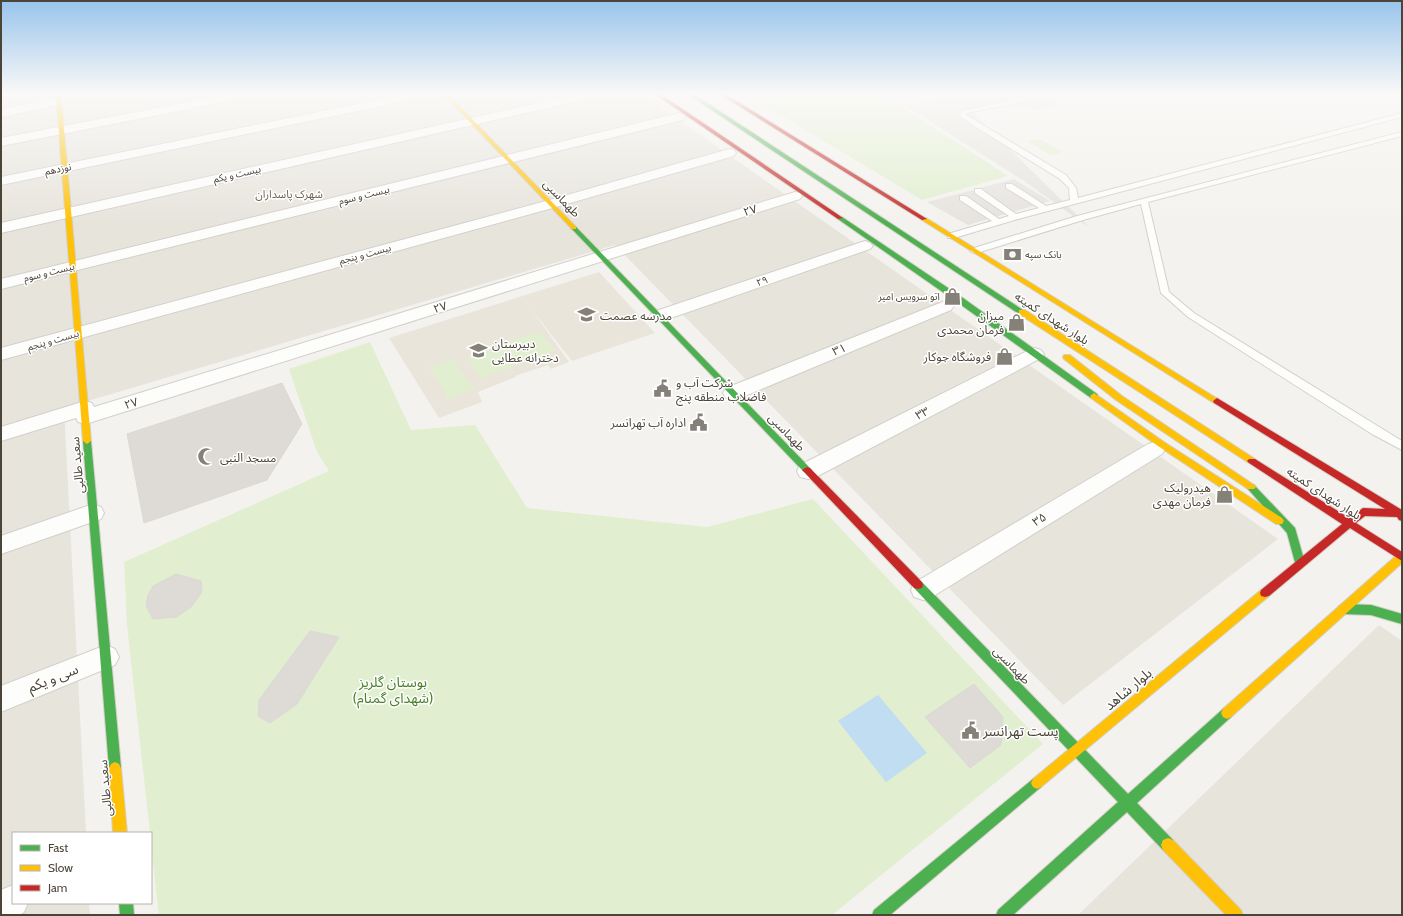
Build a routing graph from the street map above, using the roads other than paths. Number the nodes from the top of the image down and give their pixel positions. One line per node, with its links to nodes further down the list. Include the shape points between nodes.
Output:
1 (22, 138): 13 (street)
2 (62, 138): 16 (street, سعید طالبی)
3 (212, 138): 16 (street, نوزدهم)
4 (397, 138): 26 (street, بیست و یکم)
5 (487, 138): 15 (street, طهماسبی)
6 (595, 138): 15 (street, بیست و سوم)
7 (721, 138): 40 (street, via 960,300)
8 (757, 138): 38 (street, بلوار شهدای کمیته)
9 (792, 138): 30 (street, بلوار شهدای کمیته)
10 (997, 138): 22 (lane, via 1063,177 1071,184 1075,193)
11 (1315, 138): 22 (lane)
12 (1388, 138): 23 (lane)
13 (1, 142)
14 (729, 153): 24 (street, بیست و پنجم)
15 (508, 159): 24 (street, طهماسبی); 34 (street, بیست و سوم)
16 (64, 168): 17 (street, نوزدهم); 26 (street, سعید طالبی)
17 (1, 181)
18 (1009, 186): 25 (lane)
19 (978, 191): 27 (lane)
20 (795, 196): 33 (street, ۲۷)
21 (963, 198): 28 (lane)
22 (1074, 201): 25 (lane)
23 (1144, 201): 32 (lane); 45 (lane, via 1165,293 1191,315)
24 (551, 204): 33 (street, طهماسبی); 39 (street, بیست و پنجم)
25 (1045, 209): 27 (lane)
26 (68, 212): 29 (street, بیست و یکم); 34 (street, سعید طالبی)
27 (1015, 217): 28 (lane)
28 (998, 222): 30 (lane)
29 (1, 228)
30 (951, 236): 32 (street, بلوار شهدای کمیته)
31 (865, 246): 37 (street, ۲۹)
32 (974, 251): 52 (street, بلوار شهدای کمیته)
33 (601, 256): 37 (street, طهماسبی); 44 (street, ۲۷)
34 (72, 266): 35 (street, بیست و سوم); 39 (street, سعید طالبی)
35 (1, 284)
36 (946, 306): 43 (street, ۳۱)
37 (659, 316): 43 (street, طهماسبی)
38 (1029, 318): 40 (street); 53 (street, بلوار شهدای کمیته)
39 (78, 333): 42 (street, بیست و پنجم); 44 (street, سعید طالبی)
40 (1041, 347): 50 (street, ۳۳); 54 (street, via 1161,444)
41 (1058, 350): 54 (street, via 1119,398 1250,488)
42 (1, 354)
43 (733, 393): 50 (street, طهماسبی)
44 (85, 413): 46 (street, ۲۷); 51 (street, سعید طالبی)
45 (1376, 431): 47 (lane); 48 (lane)
46 (1, 434)
47 (1402, 439)
48 (1402, 446)
49 (1155, 449): 58 (street, ۳۵)
50 (808, 471): 58 (street, طهماسبی)
51 (93, 513): 55 (street); 61 (street, سعید طالبی)
52 (1401, 515): 53 (street, بلوار شاهد, via 1363,512)
53 (1348, 523): 56 (street, بلوار شهدای کمیته); 57 (street, بلوار شاهد)
54 (1292, 530): 57 (street)
55 (1, 545)
56 (1402, 557): 59 (street)
57 (1300, 563): 63 (street, بلوار شاهد)
58 (923, 590): 63 (street, طهماسبی)
59 (1343, 609): 60 (street, via 1371,610); 64 (street)
60 (1402, 619)
61 (106, 657): 62 (street, سی و یکم); 65 (street, سعید طالبی)
62 (1, 699)
63 (1077, 750): 64 (street, طهماسبی); 70 (street, بلوار شاهد)
64 (1127, 802): 71 (street); 72 (street)
65 (120, 832)
66 (12, 902): 68 (street)
67 (126, 904): 69 (street)
68 (1, 907)
69 (127, 915)
70 (879, 915)
71 (1003, 915)
72 (1236, 915)

